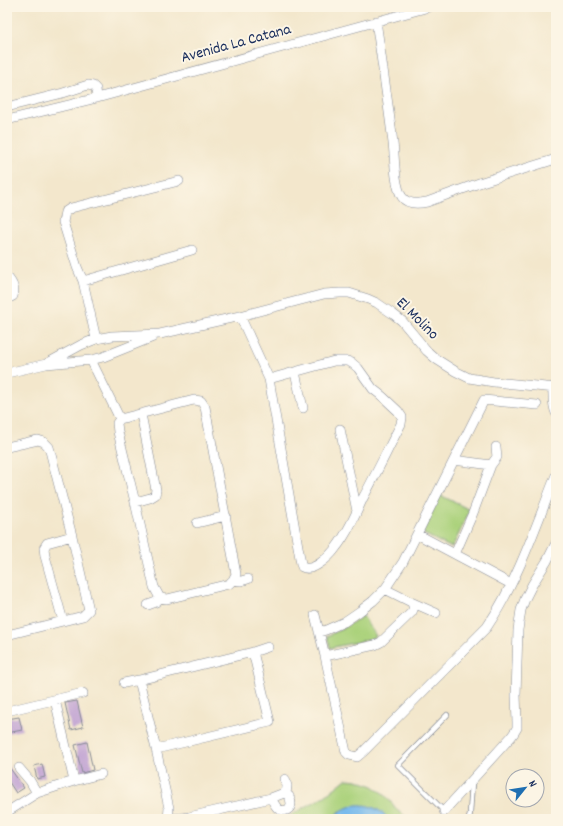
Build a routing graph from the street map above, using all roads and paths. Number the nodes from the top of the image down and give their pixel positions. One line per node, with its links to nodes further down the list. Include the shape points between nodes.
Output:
1 (429, 7): 2 (street, Avenida La Catana)
2 (376, 21): 3 (street, Avenida La Catana); 6 (street, via 398,188 406,201 419,204 427,202)
3 (98, 98): 4 (street, via 96,89 88,85); 5 (street, Avenida La Catana)
4 (7, 107)
5 (7, 120)
6 (556, 159)
7 (179, 181): 10 (street, via 71,208 65,212 63,222)
8 (192, 250): 10 (street)
9 (7, 278): 11 (street, via 12,282 14,292)
10 (83, 281): 15 (street)
11 (7, 300)
12 (240, 316): 13 (street, El Molino); 22 (street); 23 (street, El Molino, via 324,294 355,295 377,303 394,314 436,359 469,378)
13 (160, 334): 14 (street, El Molino); 17 (street, El Molino)
14 (112, 336): 15 (street, El Molino); 17 (street, via 117,345)
15 (96, 339): 16 (street, El Molino)
16 (81, 345): 18 (street, via 81,351); 19 (street, El Molino)
17 (115, 352): 18 (street, El Molino)
18 (88, 360): 19 (street, El Molino); 28 (street)
19 (46, 364): 21 (street, El Molino)
20 (295, 372): 22 (street); 25 (street); 36 (street, via 334,361 347,361 358,368 373,389 402,417 401,424)
21 (7, 373)
22 (269, 379): 36 (street, via 302,567 314,567 333,551)
23 (555, 387): 26 (street, via 553,400)
24 (537, 405): 32 (street, via 484,400)
25 (303, 408)
26 (556, 413)
27 (141, 414): 28 (street); 35 (street, via 156,490 155,495 150,498); 37 (street, via 194,400 201,401 205,407)
28 (120, 419): 35 (street, via 117,423 118,432)
29 (340, 429): 36 (street)
30 (7, 447): 40 (street, via 38,440 49,447)
31 (496, 447): 33 (street, via 497,458)
32 (454, 460): 33 (street); 39 (street)
33 (491, 465): 42 (street)
34 (556, 475): 45 (street, via 536,529)
35 (135, 502): 47 (street, via 154,587)
36 (357, 511)
37 (226, 516): 38 (street); 44 (street, via 236,574)
38 (198, 523)
39 (417, 534): 42 (street); 46 (street)
40 (72, 536): 52 (street, via 89,610 83,616); 52 (street, via 47,543 44,548)
41 (556, 543): 68 (street, via 520,610 516,688 517,728)
42 (455, 554): 45 (street)
43 (248, 579): 44 (street)
44 (233, 580): 47 (street, via 229,584 167,599)
45 (511, 584): 57 (street, via 486,627 357,757 349,756 346,752)
46 (385, 589): 48 (street); 53 (street, via 344,622)
47 (160, 598): 49 (street)
48 (411, 602): 50 (street); 57 (street, via 414,607 412,612 381,642)
49 (148, 605)
50 (436, 613)
51 (314, 615): 53 (street)
52 (63, 621): 54 (street)
53 (319, 632): 57 (street)
54 (7, 635)
55 (268, 647): 56 (street)
56 (254, 652): 58 (street); 64 (street, via 270,722)
57 (325, 656)
58 (139, 680): 59 (street); 64 (street)
59 (124, 682)
60 (83, 693): 61 (street)
61 (55, 700): 62 (street); 69 (street)
62 (7, 711)
63 (447, 715): 73 (lane, via 398,765)
64 (156, 749): 75 (street, via 169,808)
65 (19, 768): 70 (street)
66 (101, 774): 69 (street)
67 (285, 779): 71 (street)
68 (472, 780): 73 (street); 76 (lane)
69 (74, 781): 70 (street)
70 (37, 793): 74 (street)
71 (286, 794): 72 (street); 72 (street, via 290,797 291,804 285,811 278,809)
72 (271, 798): 75 (street, via 189,817)
73 (444, 811)
74 (7, 812)
75 (168, 818)
76 (469, 819)

